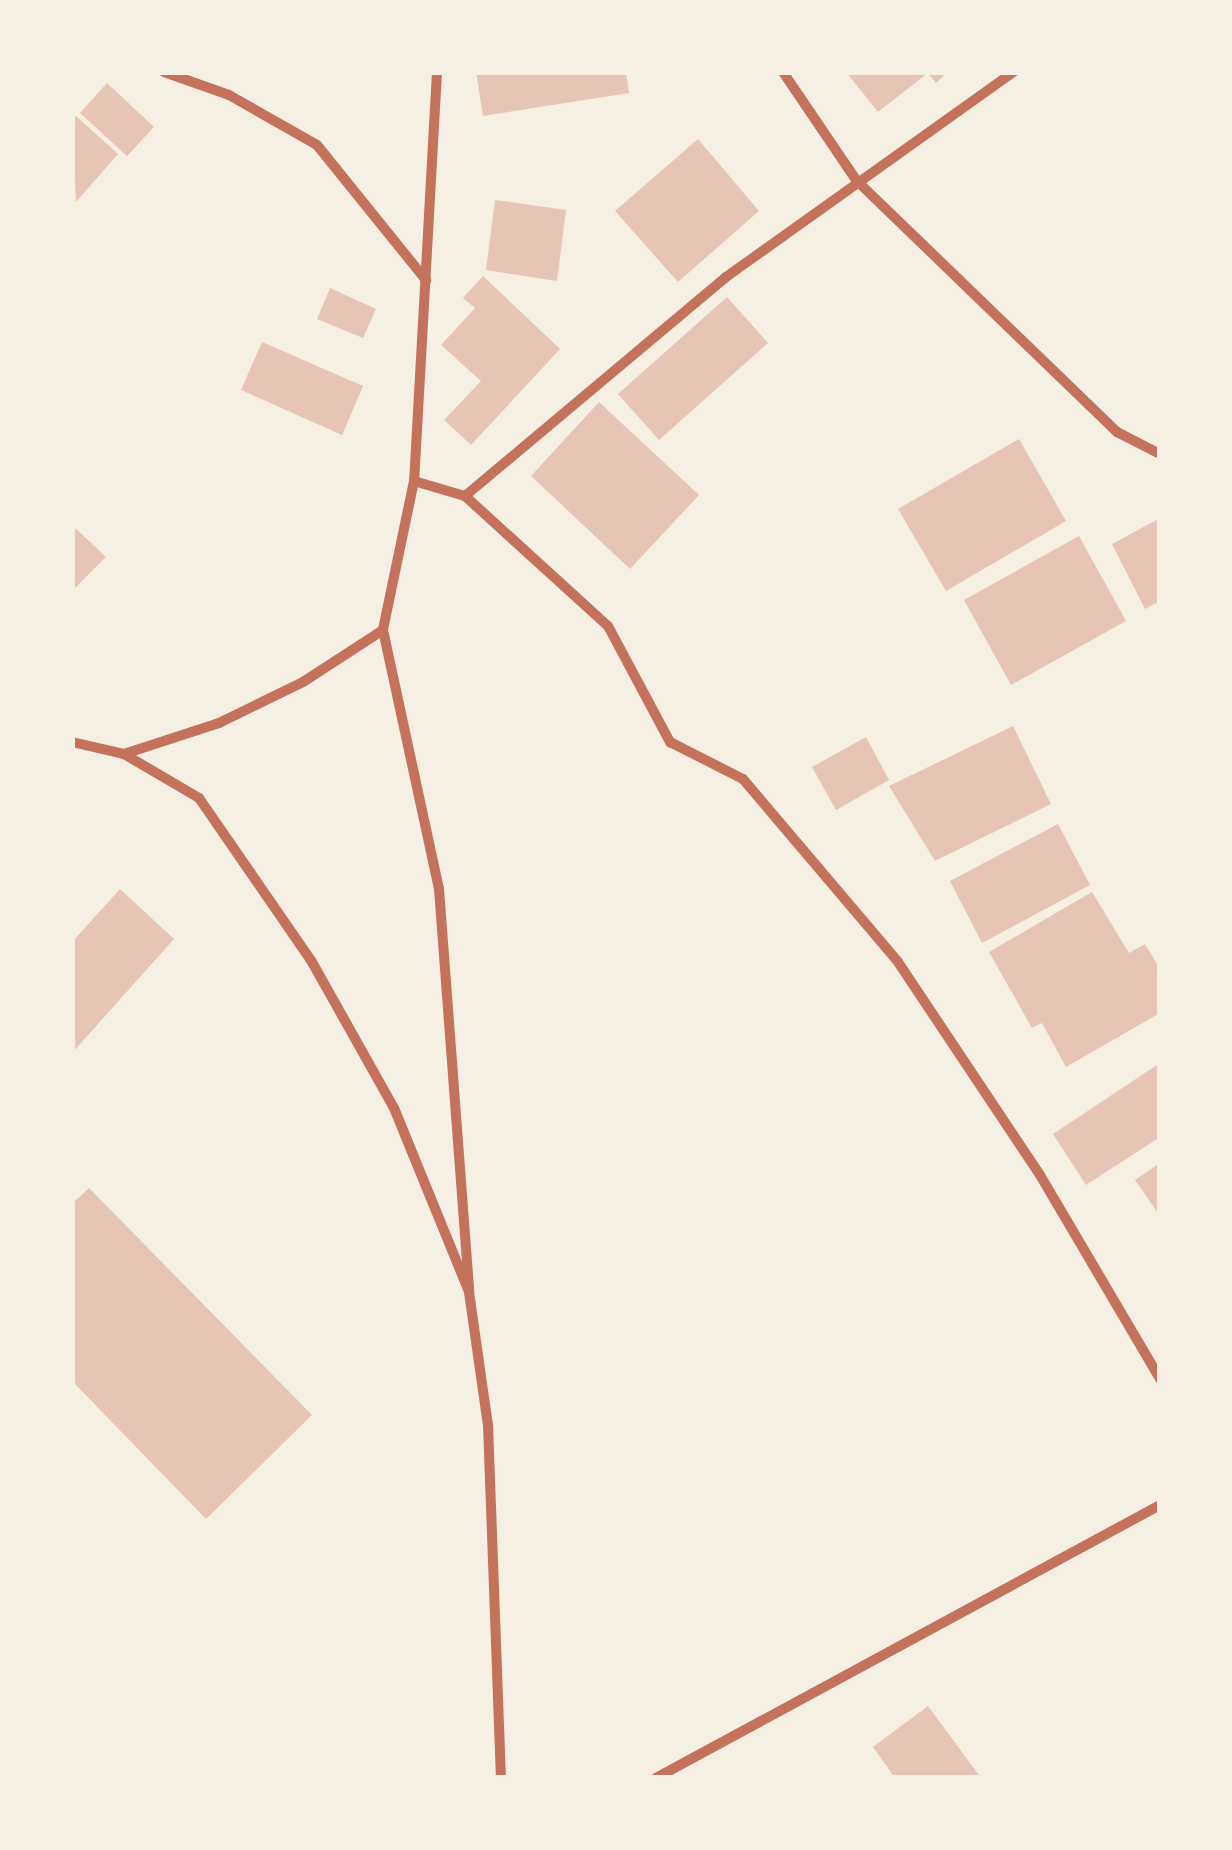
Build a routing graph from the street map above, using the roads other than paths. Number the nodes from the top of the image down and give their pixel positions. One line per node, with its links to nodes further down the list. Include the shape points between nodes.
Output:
1 (164, 72): 6 (street, via 229,95 317,145)
2 (437, 72): 6 (street)
3 (782, 72): 5 (street)
4 (1014, 72): 5 (street)
5 (856, 180): 7 (street, via 1118,432); 9 (street, via 726,277)
6 (427, 281): 8 (street)
7 (1160, 454)
8 (414, 481): 9 (street); 10 (street)
9 (465, 496): 14 (street, via 608,626 670,742 743,779 898,962 1040,1176)
10 (383, 630): 12 (street, via 303,682 219,723); 13 (street, via 439,889)
11 (72, 742): 12 (street)
12 (124, 754): 13 (street, via 199,798 312,962 394,1108)
13 (469, 1292): 16 (street, via 488,1426)
14 (1160, 1379)
15 (1160, 1505): 17 (street)
16 (501, 1778)
17 (656, 1778)

